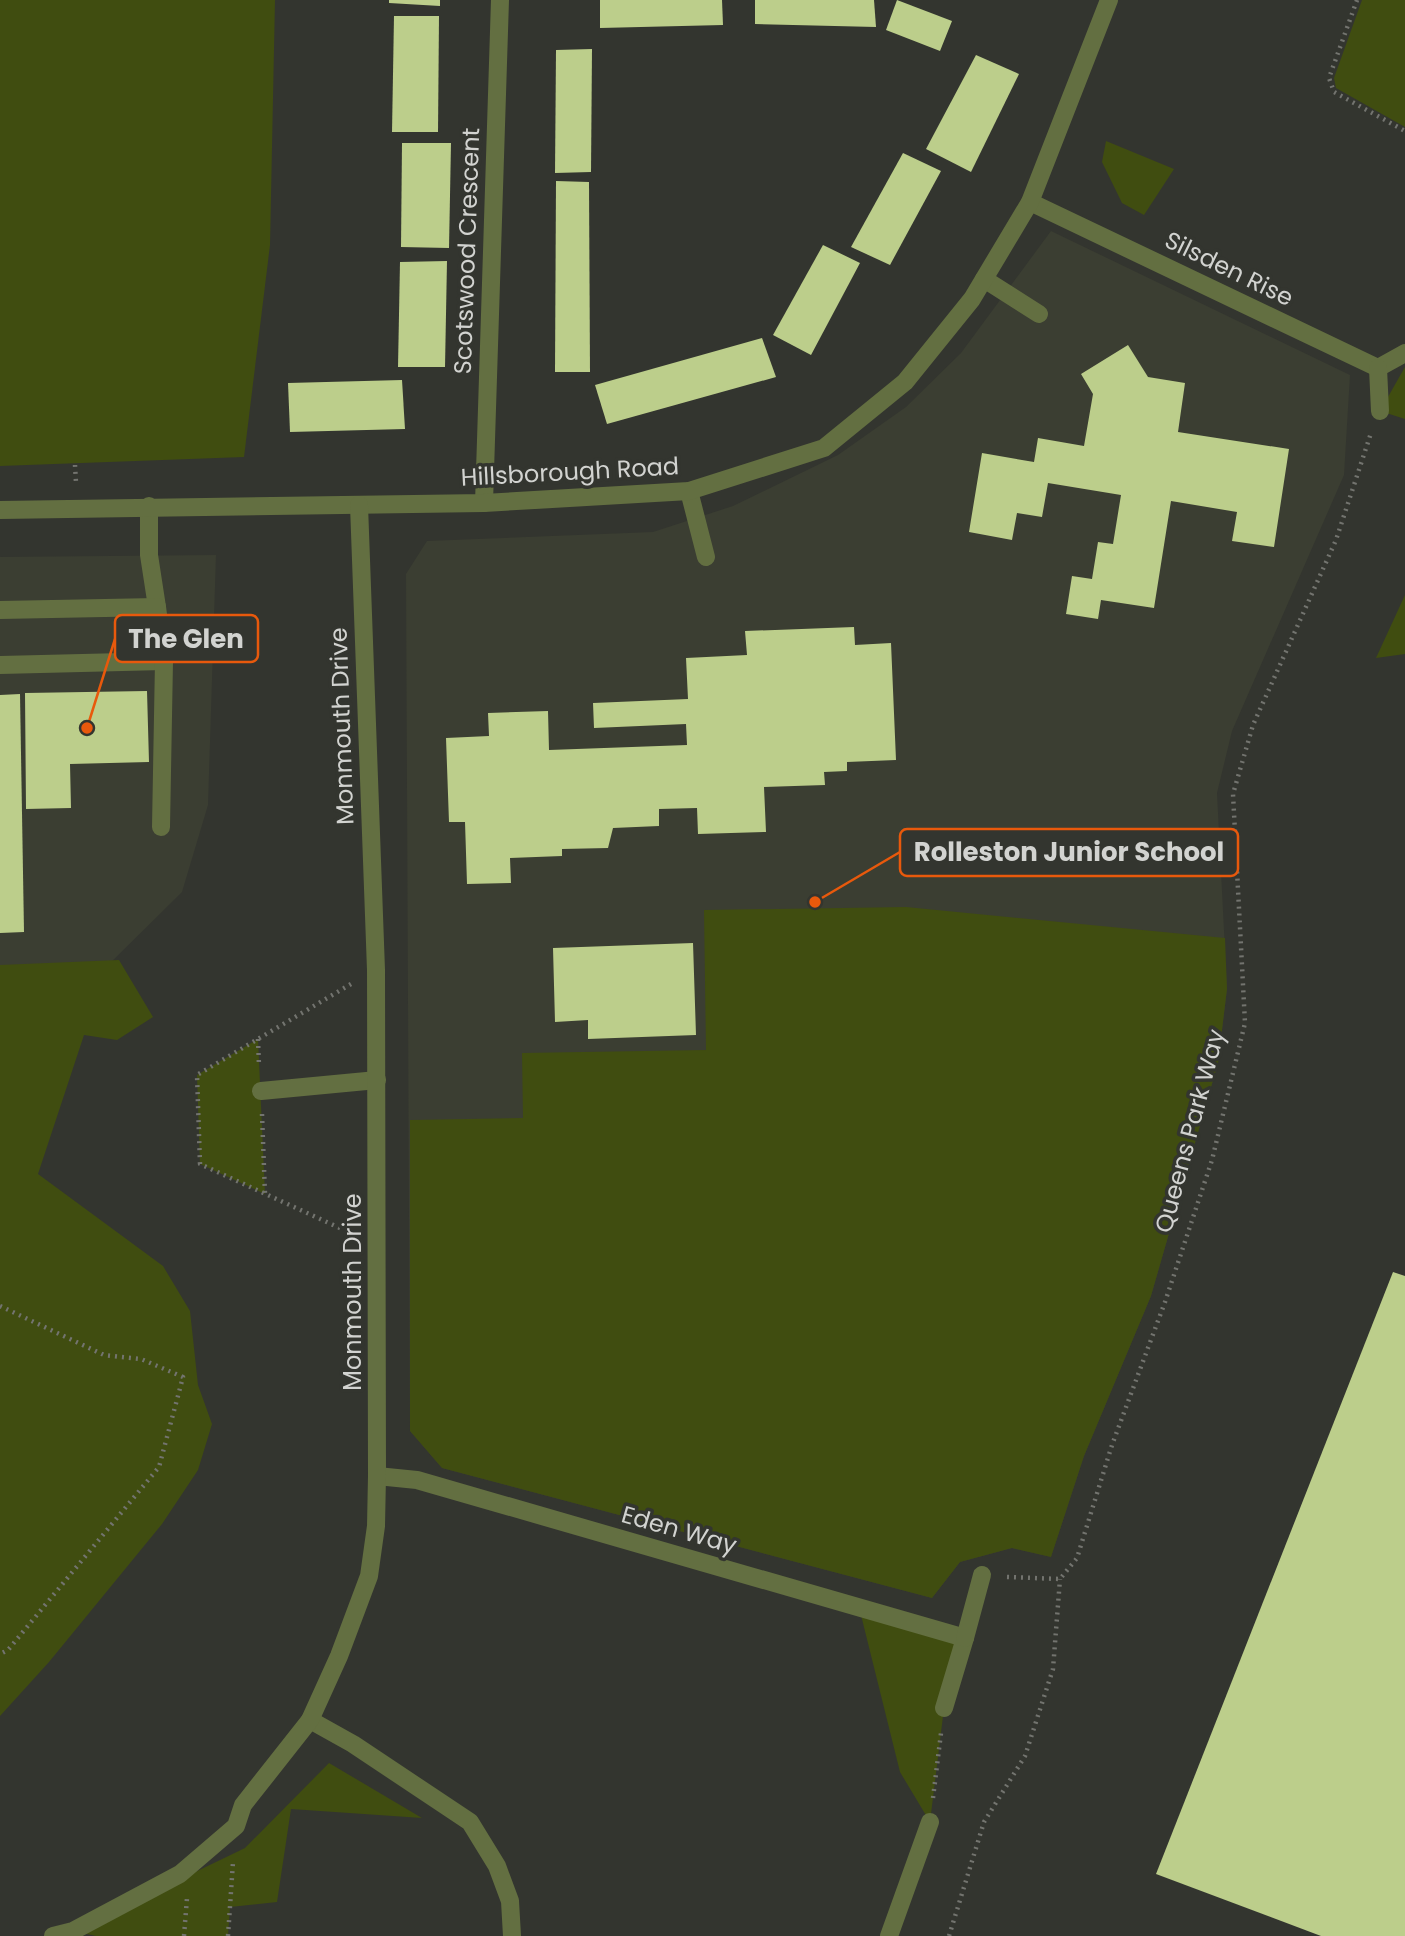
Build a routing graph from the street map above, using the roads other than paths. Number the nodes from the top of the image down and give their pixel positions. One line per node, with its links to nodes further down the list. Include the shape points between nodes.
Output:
1 (500, 0): 10 (street, Scotswood Crescent)
2 (1108, 0): 3 (street, Hillsborough Road)
3 (1030, 202): 4 (street, Hillsborough Road); 7 (street, Silsden Rise)
4 (984, 279): 5 (street); 9 (street, Hillsborough Road, via 905,382 824,448)
5 (1039, 314)
6 (1405, 353): 7 (street)
7 (1378, 368): 8 (street)
8 (1380, 411)
9 (689, 491): 10 (street, Hillsborough Road); 14 (street)
10 (484, 503): 11 (street, Hillsborough Road)
11 (359, 505): 12 (street, Hillsborough Road); 20 (street, Monmouth Drive)
12 (149, 506): 13 (street, Hillsborough Road); 15 (street, via 149,555)
13 (0, 510)
14 (706, 557)
15 (157, 607): 16 (street); 17 (street)
16 (0, 610)
17 (164, 661): 18 (street); 19 (street)
18 (0, 666)
19 (161, 827)
20 (377, 1080): 21 (street); 22 (street, Monmouth Drive)
21 (261, 1091)
22 (377, 1476): 24 (street, Eden Way, via 417,1480); 26 (street, Monmouth Drive, via 369,1576)
23 (982, 1575): 24 (street)
24 (965, 1638): 25 (street)
25 (944, 1708)
26 (310, 1720): 28 (street, Monmouth Drive, via 243,1805 236,1826 180,1874 73,1931); 29 (street, via 470,1822 502,1878 510,1901)
27 (930, 1822): 30 (street)
28 (53, 1936)
29 (512, 1936)
30 (889, 1936)

